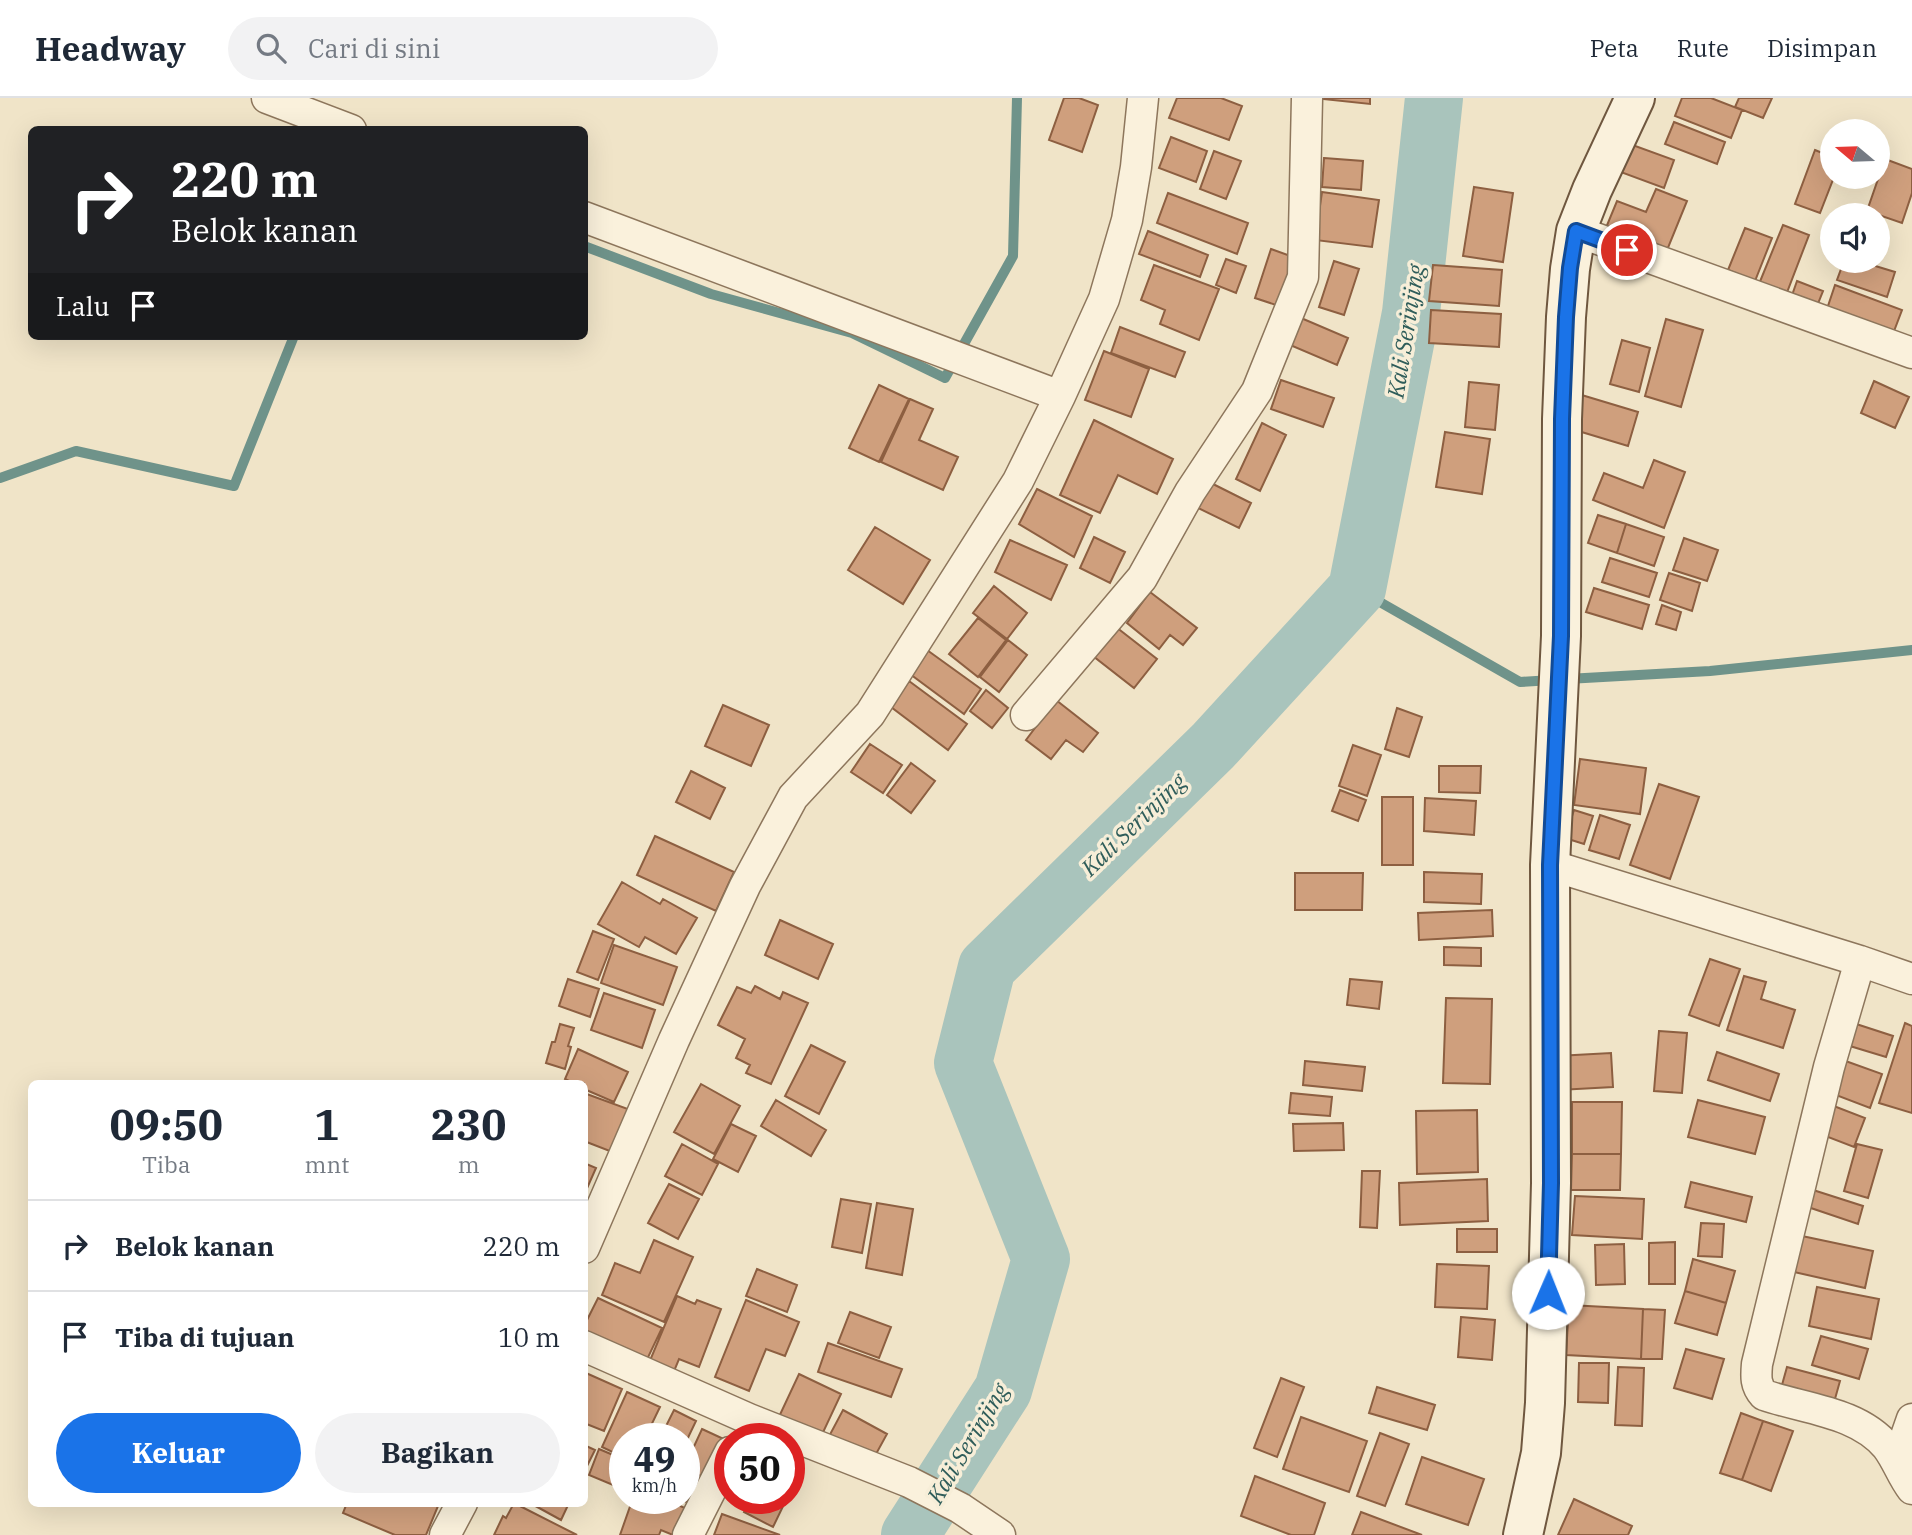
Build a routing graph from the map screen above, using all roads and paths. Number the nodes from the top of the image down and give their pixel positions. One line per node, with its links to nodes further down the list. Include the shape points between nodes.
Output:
1 (267, 98): 5 (street)
2 (1143, 98): 9 (street, via 1127,220 1104,299)
3 (1307, 98): 10 (street, via 1303,277 1257,391 1191,492 1142,579)
4 (1635, 98): 7 (main road)
5 (340, 126)
6 (588, 218): 9 (street)
7 (1576, 231): 8 (street); 11 (main road, via 1566,317 1561,636)
8 (1912, 353)
9 (1060, 396): 14 (street, via 1018,481 870,714 793,797 745,886 679,1028)
10 (1026, 715)
11 (1550, 865): 12 (street); 26 (main road, via 1551,1183 1545,1403 1541,1453)
12 (1860, 961): 13 (street); 19 (street, via 1826,1080 1755,1377 1764,1395 1869,1429)
13 (1912, 979)
14 (588, 1239)
15 (588, 1348): 17 (street)
16 (1912, 1419): 19 (street)
17 (732, 1423)
18 (805, 1449): 25 (street, via 909,1482)
19 (1897, 1462): 21 (street)
20 (714, 1484): 24 (street)
21 (1912, 1489)
22 (460, 1507): 23 (street)
23 (445, 1535)
24 (688, 1535)
25 (1000, 1535)
26 (1523, 1535)

